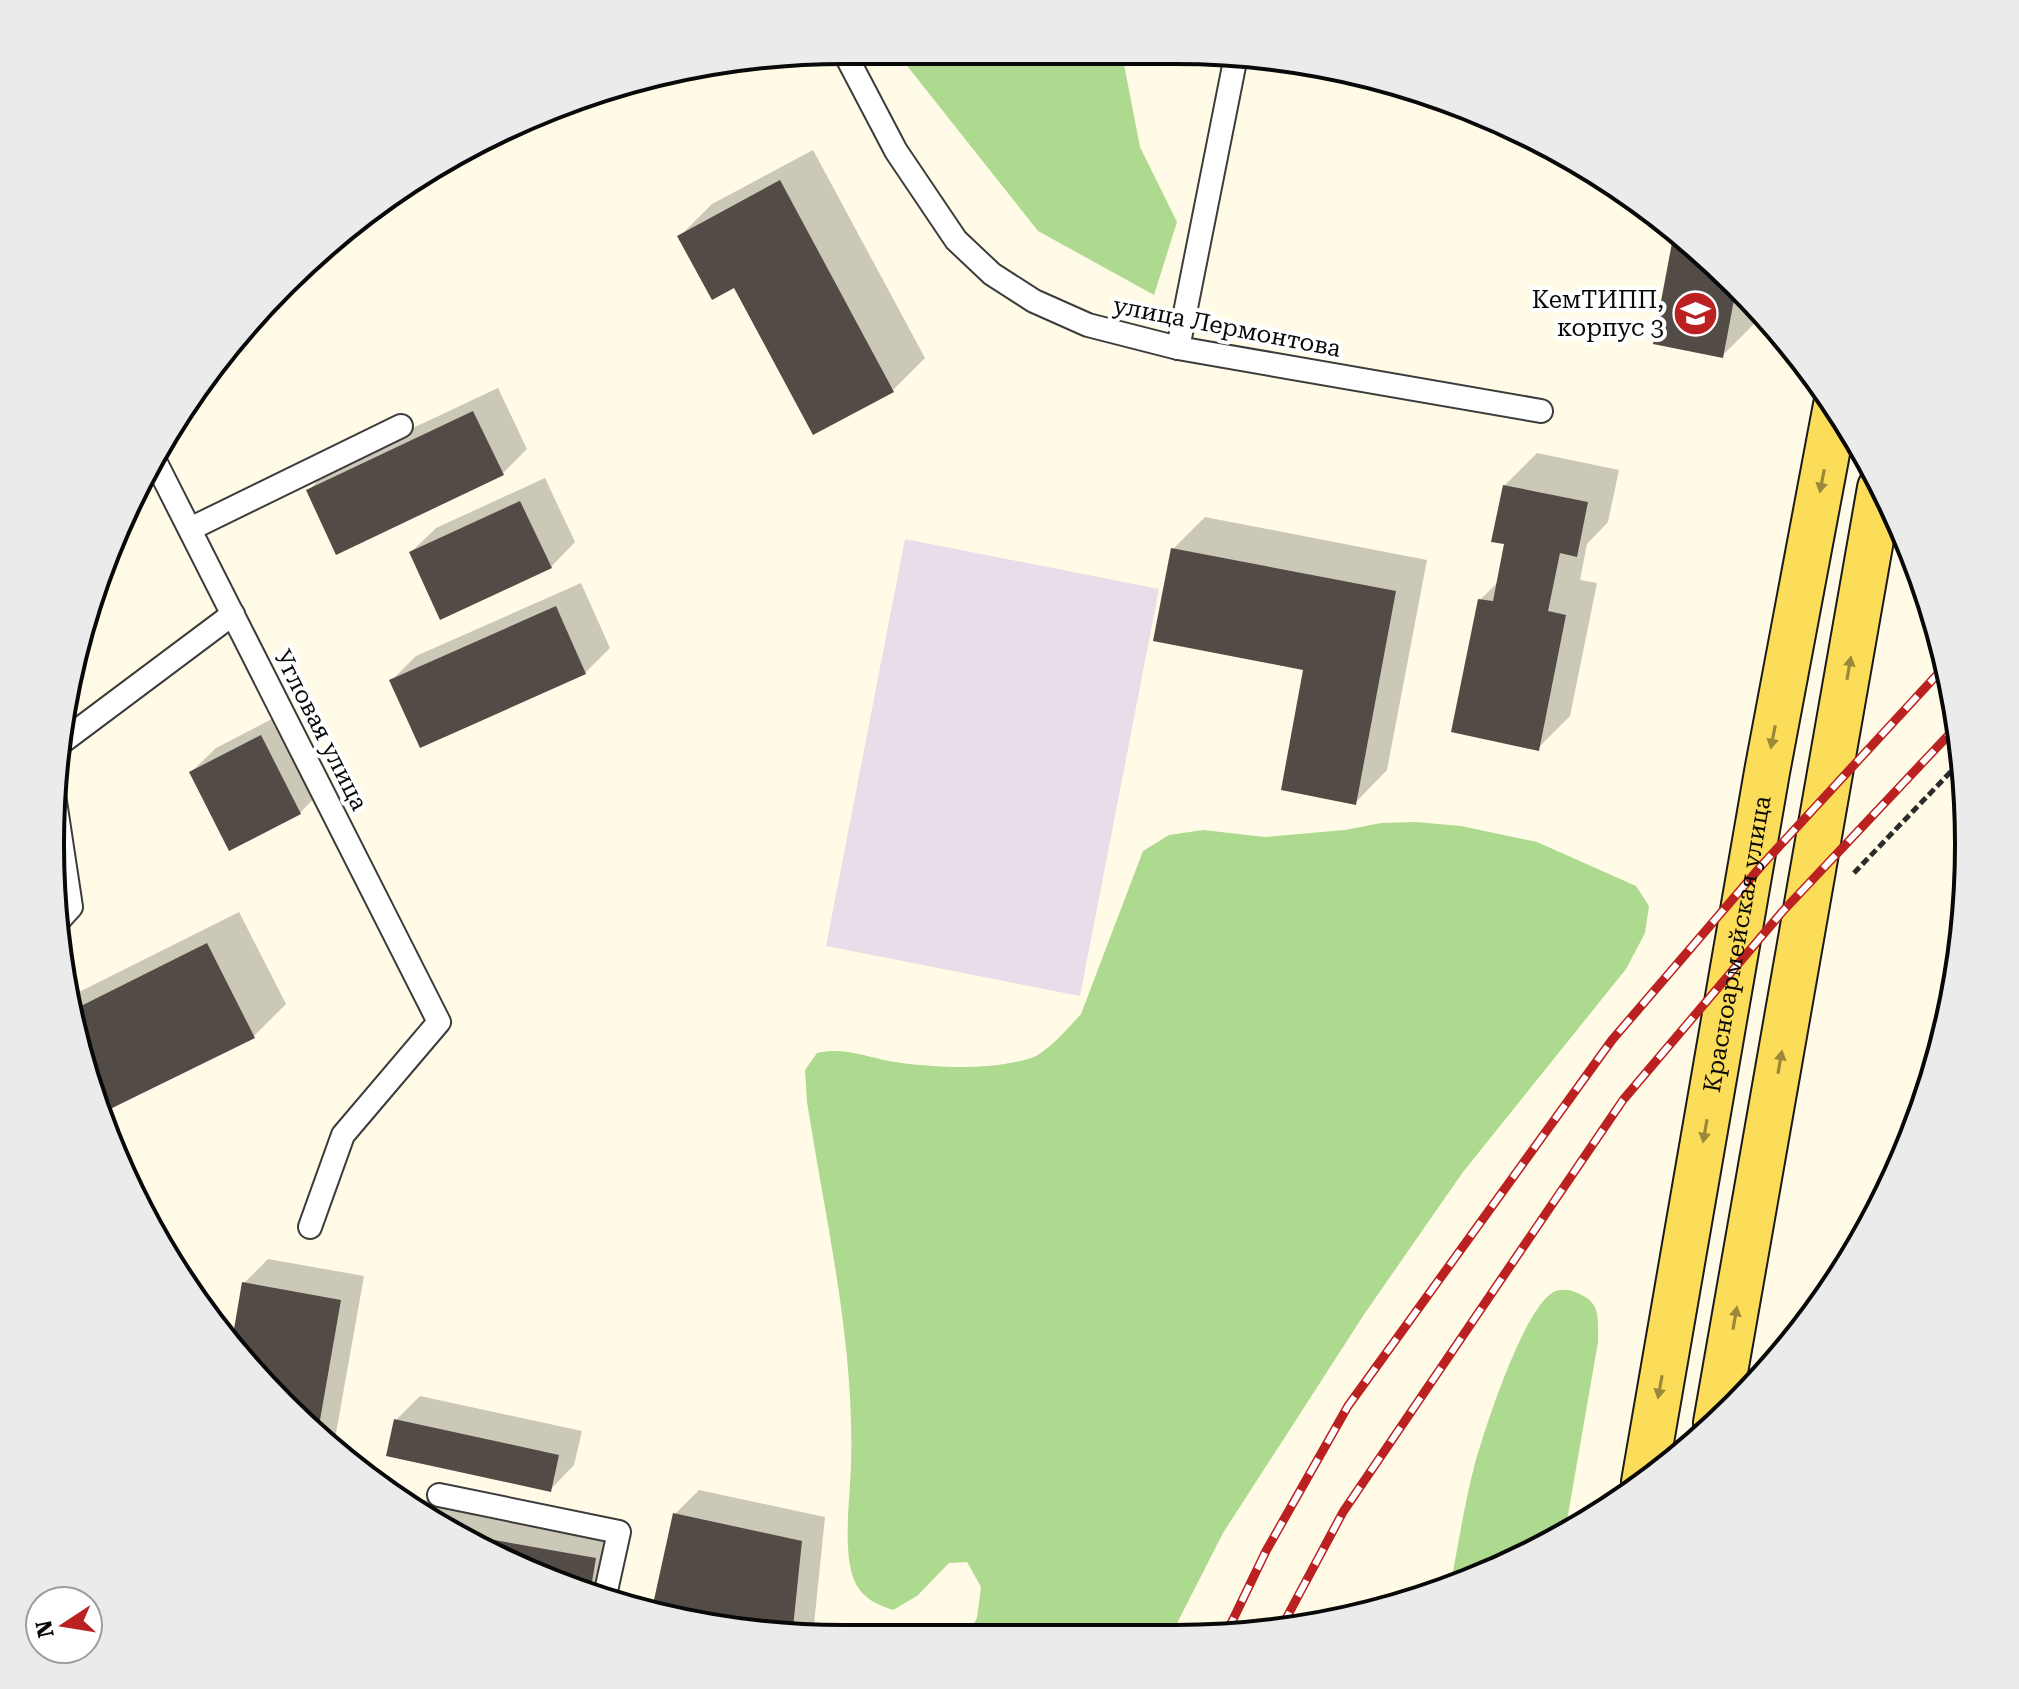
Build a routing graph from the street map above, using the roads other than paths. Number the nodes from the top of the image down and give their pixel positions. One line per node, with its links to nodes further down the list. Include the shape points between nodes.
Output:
1 (850, 64): 3 (lane, улица Лермонтова, via 896,151 956,240 992,274 1034,301 1088,325)
2 (1234, 67): 3 (lane)
3 (1178, 348): 4 (lane, улица Лермонтова)
4 (1541, 411)
5 (401, 426): 9 (lane)
6 (1832, 426): 16 (main road, Красноармейская улица, one-way to 16)
7 (160, 470): 9 (lane, Угловая улица)
8 (1877, 504): 15 (main road, one-way to 8)
9 (190, 529): 10 (lane, Угловая улица)
10 (233, 614): 11 (lane); 14 (lane, Угловая улица, via 439,1022 343,1135)
11 (72, 734)
12 (65, 866): 13 (lane)
13 (67, 911)
14 (310, 1227)
15 (1720, 1402)
16 (1647, 1466)
17 (439, 1495): 18 (lane, via 619,1532)
18 (607, 1588)

